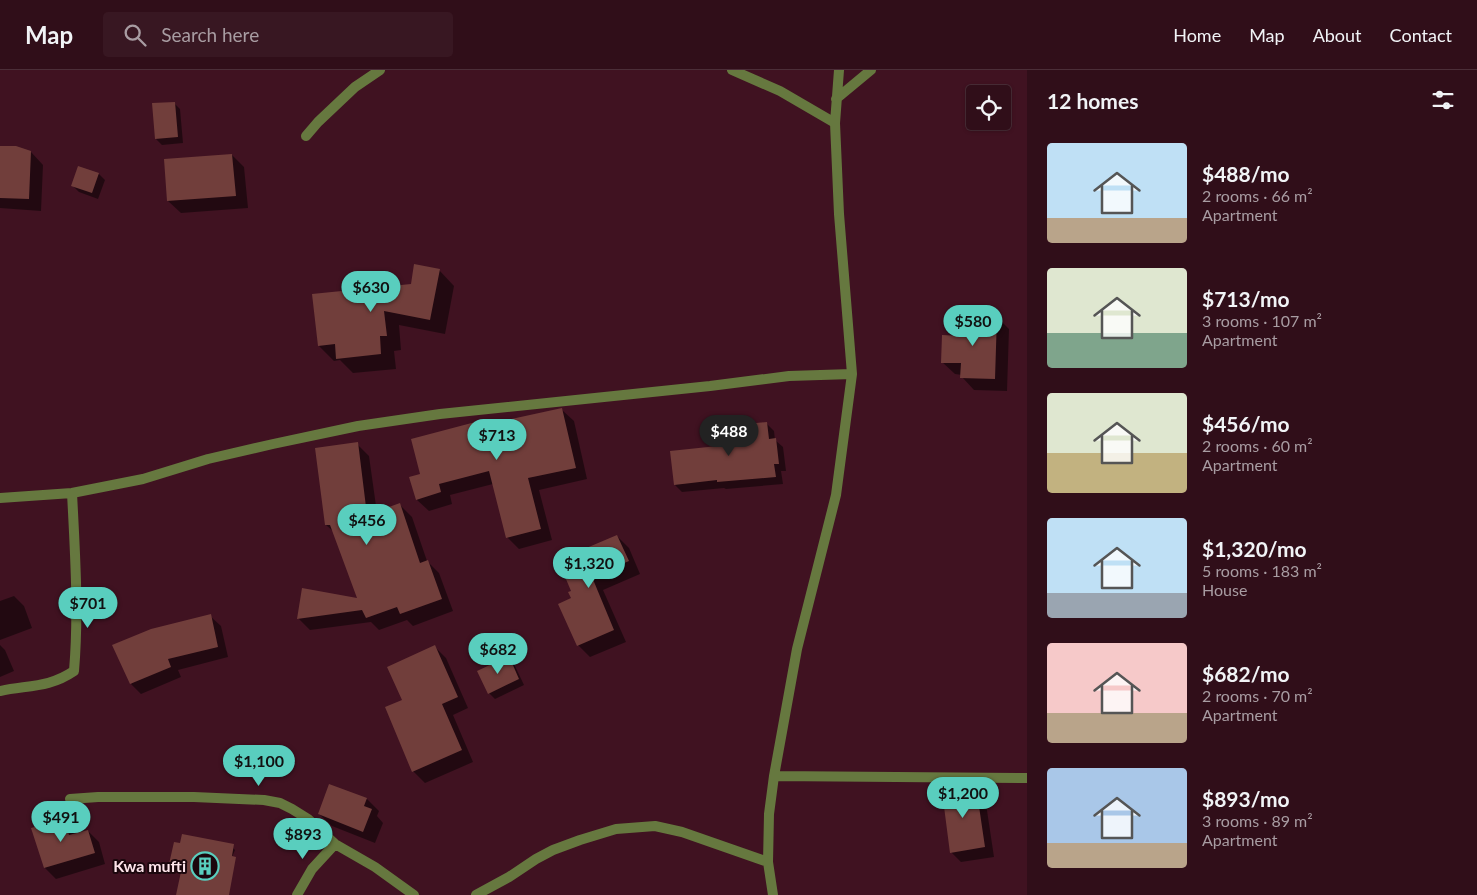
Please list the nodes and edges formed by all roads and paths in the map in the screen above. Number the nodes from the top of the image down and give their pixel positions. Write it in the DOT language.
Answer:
graph roads {
  1 [pos="380,70"];
  2 [pos="732,70"];
  3 [pos="839,70"];
  4 [pos="870,70"];
  5 [pos="836,99"];
  6 [pos="835,123"];
  7 [pos="306,136"];
  8 [pos="852,374"];
  9 [pos="72,493"];
  10 [pos="0,498"];
  11 [pos="0,691"];
  12 [pos="774,776"];
  13 [pos="1027,778"];
  14 [pos="70,799"];
  15 [pos="335,844"];
  16 [pos="768,862"];
  17 [pos="297,895"];
  18 [pos="414,895"];
  19 [pos="476,895"];
  20 [pos="773,895"];
  1 -- 7 [label="street"];
  2 -- 6 [label="street"];
  3 -- 5 [label="street"];
  4 -- 5 [label="street"];
  5 -- 6 [label="street"];
  6 -- 8 [label="street"];
  8 -- 9 [label="street"];
  8 -- 12 [label="street"];
  9 -- 10 [label="street"];
  9 -- 11 [label="street"];
  12 -- 13 [label="street"];
  12 -- 16 [label="street"];
  14 -- 15 [label="street"];
  15 -- 17 [label="street"];
  15 -- 18 [label="street"];
  16 -- 19 [label="street"];
  16 -- 20 [label="street"];
}
